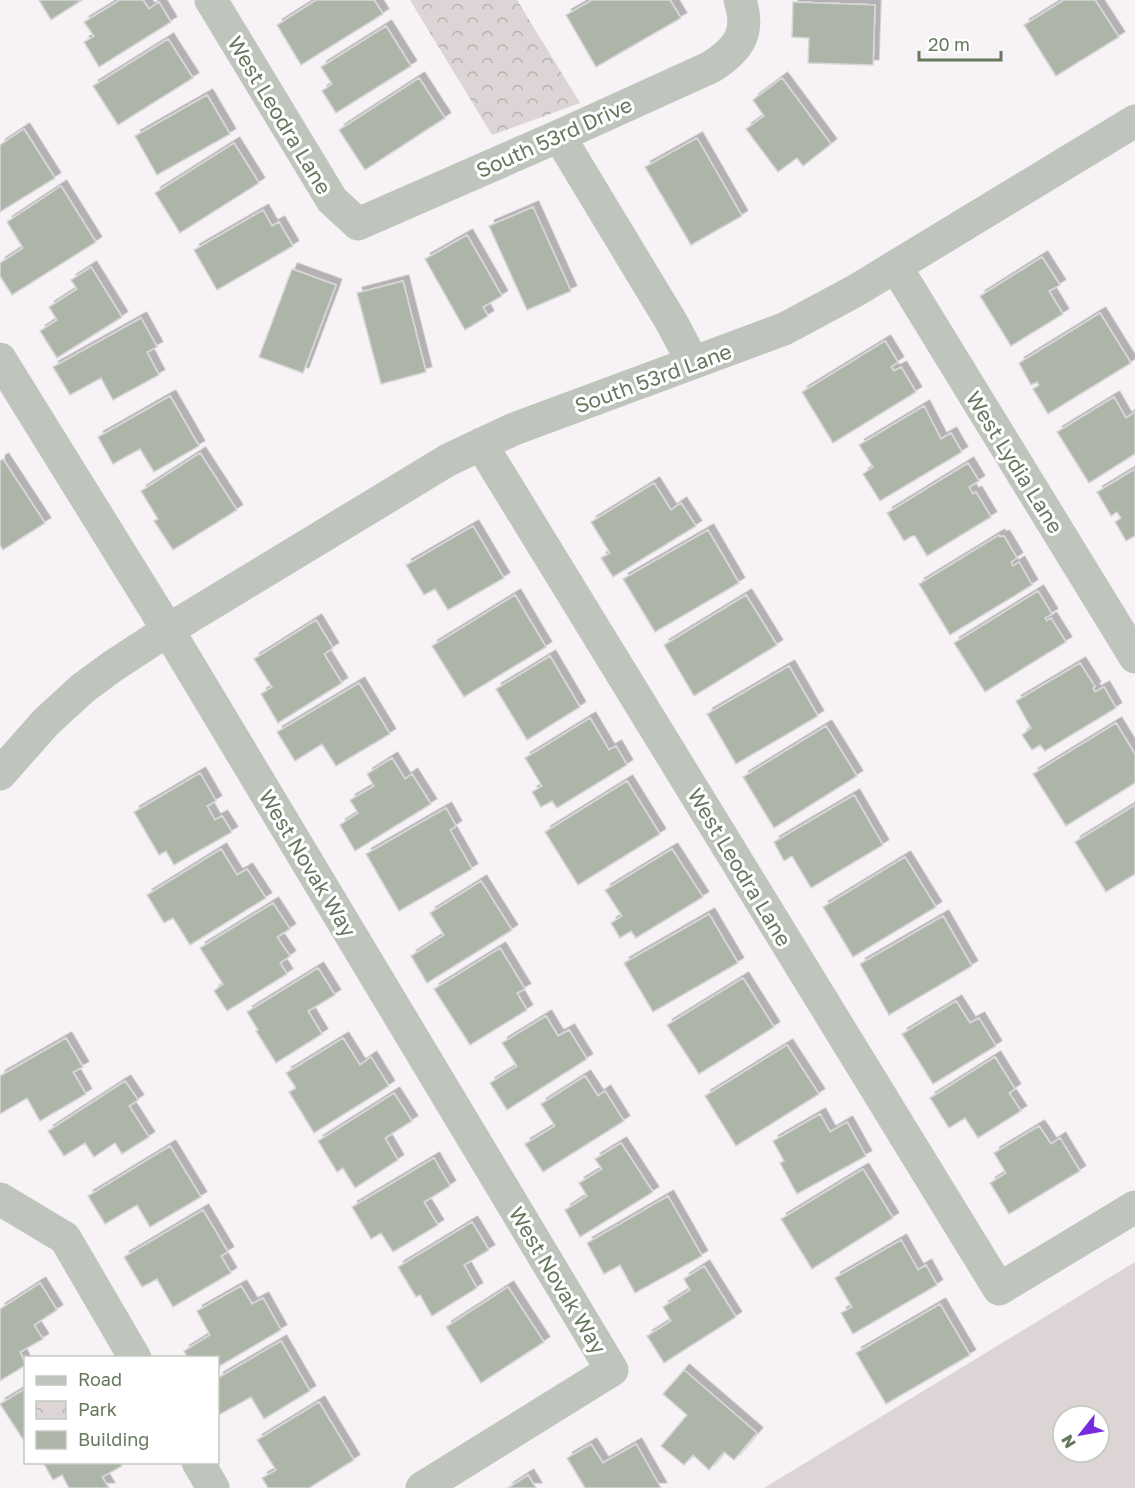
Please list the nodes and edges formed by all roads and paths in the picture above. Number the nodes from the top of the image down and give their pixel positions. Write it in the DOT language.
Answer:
graph roads {
  1 [pos="210,0"];
  2 [pos="740,0"];
  3 [pos="1135,122"];
  4 [pos="559,136"];
  5 [pos="358,224"];
  6 [pos="896,267"];
  7 [pos="693,363"];
  8 [pos="5,379"];
  9 [pos="481,444"];
  10 [pos="168,630"];
  11 [pos="1135,657"];
  12 [pos="0,774"];
  13 [pos="0,1199"];
  14 [pos="1135,1207"];
  15 [pos="134,1356"];
  16 [pos="199,1464"];
  17 [pos="213,1488"];
  18 [pos="422,1488"];
  1 -- 5 [label="street, West Leodra Lane"];
  2 -- 4 [label="street, South 53rd Drive"];
  3 -- 6 [label="street, South 53rd Lane"];
  4 -- 5 [label="street, South 53rd Drive"];
  4 -- 7 [label="street"];
  6 -- 7 [label="street, South 53rd Lane"];
  6 -- 11 [label="street, West Lydia Lane"];
  7 -- 9 [label="street, South 53rd Lane"];
  8 -- 10 [label="street, West Novak Way"];
  9 -- 10 [label="street, South 53rd Lane"];
  9 -- 14 [label="street, West Leodra Lane"];
  10 -- 12 [label="street, South 53rd Lane"];
  10 -- 18 [label="street, West Novak Way"];
  13 -- 15 [label="street"];
  16 -- 17 [label="street"];
}
